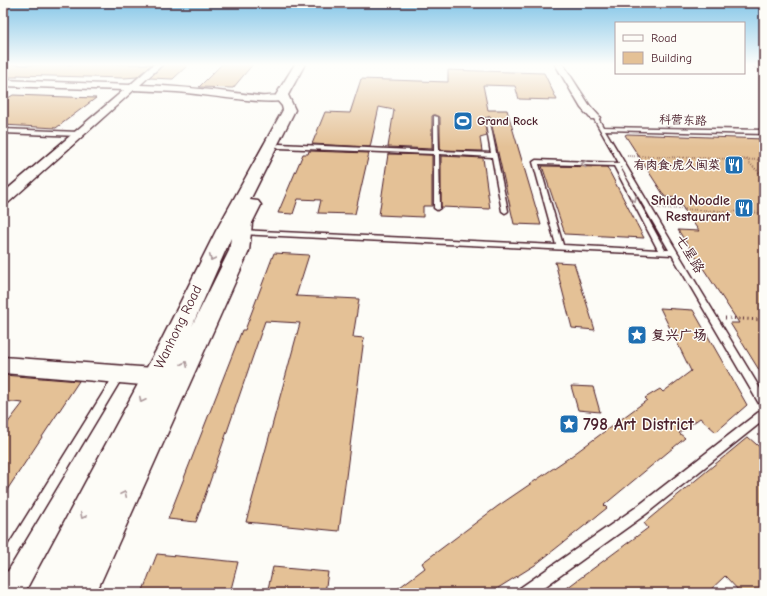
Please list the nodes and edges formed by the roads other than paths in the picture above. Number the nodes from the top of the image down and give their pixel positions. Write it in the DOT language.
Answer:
graph roads {
  1 [pos="127,92"];
  2 [pos="201,92"];
  3 [pos="284,92"];
  4 [pos="293,92"];
  5 [pos="576,92"];
  6 [pos="282,99"];
  7 [pos="436,117"];
  8 [pos="595,117"];
  9 [pos="487,119"];
  10 [pos="602,128"];
  11 [pos="3,131"];
  12 [pos="764,132"];
  13 [pos="79,134"];
  14 [pos="279,146"];
  15 [pos="436,153"];
  16 [pos="494,155"];
  17 [pos="619,165"];
  18 [pos="3,200"];
  19 [pos="437,208"];
  20 [pos="505,211"];
  21 [pos="233,232"];
  22 [pos="560,248"];
  23 [pos="663,253"];
  24 [pos="674,253"];
  25 [pos="3,365"];
  26 [pos="119,375"];
  27 [pos="154,377"];
  28 [pos="764,404"];
  29 [pos="764,414"];
  30 [pos="3,566"];
  31 [pos="44,593"];
  32 [pos="77,593"];
  33 [pos="525,593"];
  1 -- 13 [label="street"];
  2 -- 6 [label="street"];
  3 -- 6 [label="street"];
  4 -- 14 [label="street, Wanhong Road"];
  5 -- 8 [label="street"];
  6 -- 21 [label="street, Wanhong Road"];
  7 -- 15 [label="lane"];
  8 -- 10 [label="lane, 七星路"];
  9 -- 16 [label="lane"];
  10 -- 12 [label="lane, 科营东路"];
  10 -- 17 [label="lane, 七星路"];
  11 -- 13 [label="lane"];
  13 -- 18 [label="street"];
  14 -- 15 [label="lane"];
  14 -- 21 [label="street, Wanhong Road"];
  15 -- 16 [label="lane"];
  15 -- 19 [label="lane"];
  16 -- 20 [label="lane"];
  17 -- 22 [label="lane, one-way"];
  17 -- 23 [label="lane, one-way"];
  17 -- 24 [label="lane, 七星路"];
  21 -- 22 [label="lane"];
  21 -- 27 [label="street, Wanhong Road, one-way"];
  32 -- 21 [label="street, Wanhong Road, one-way"];
  22 -- 23 [label="lane"];
  23 -- 24 [label="lane"];
  24 -- 28 [label="lane, 七星路"];
  25 -- 26 [label="street"];
  26 -- 27 [label="street"];
  26 -- 30 [label="lane"];
  27 -- 31 [label="street, Wanhong Road, one-way"];
  29 -- 33 [label="lane"];
}
